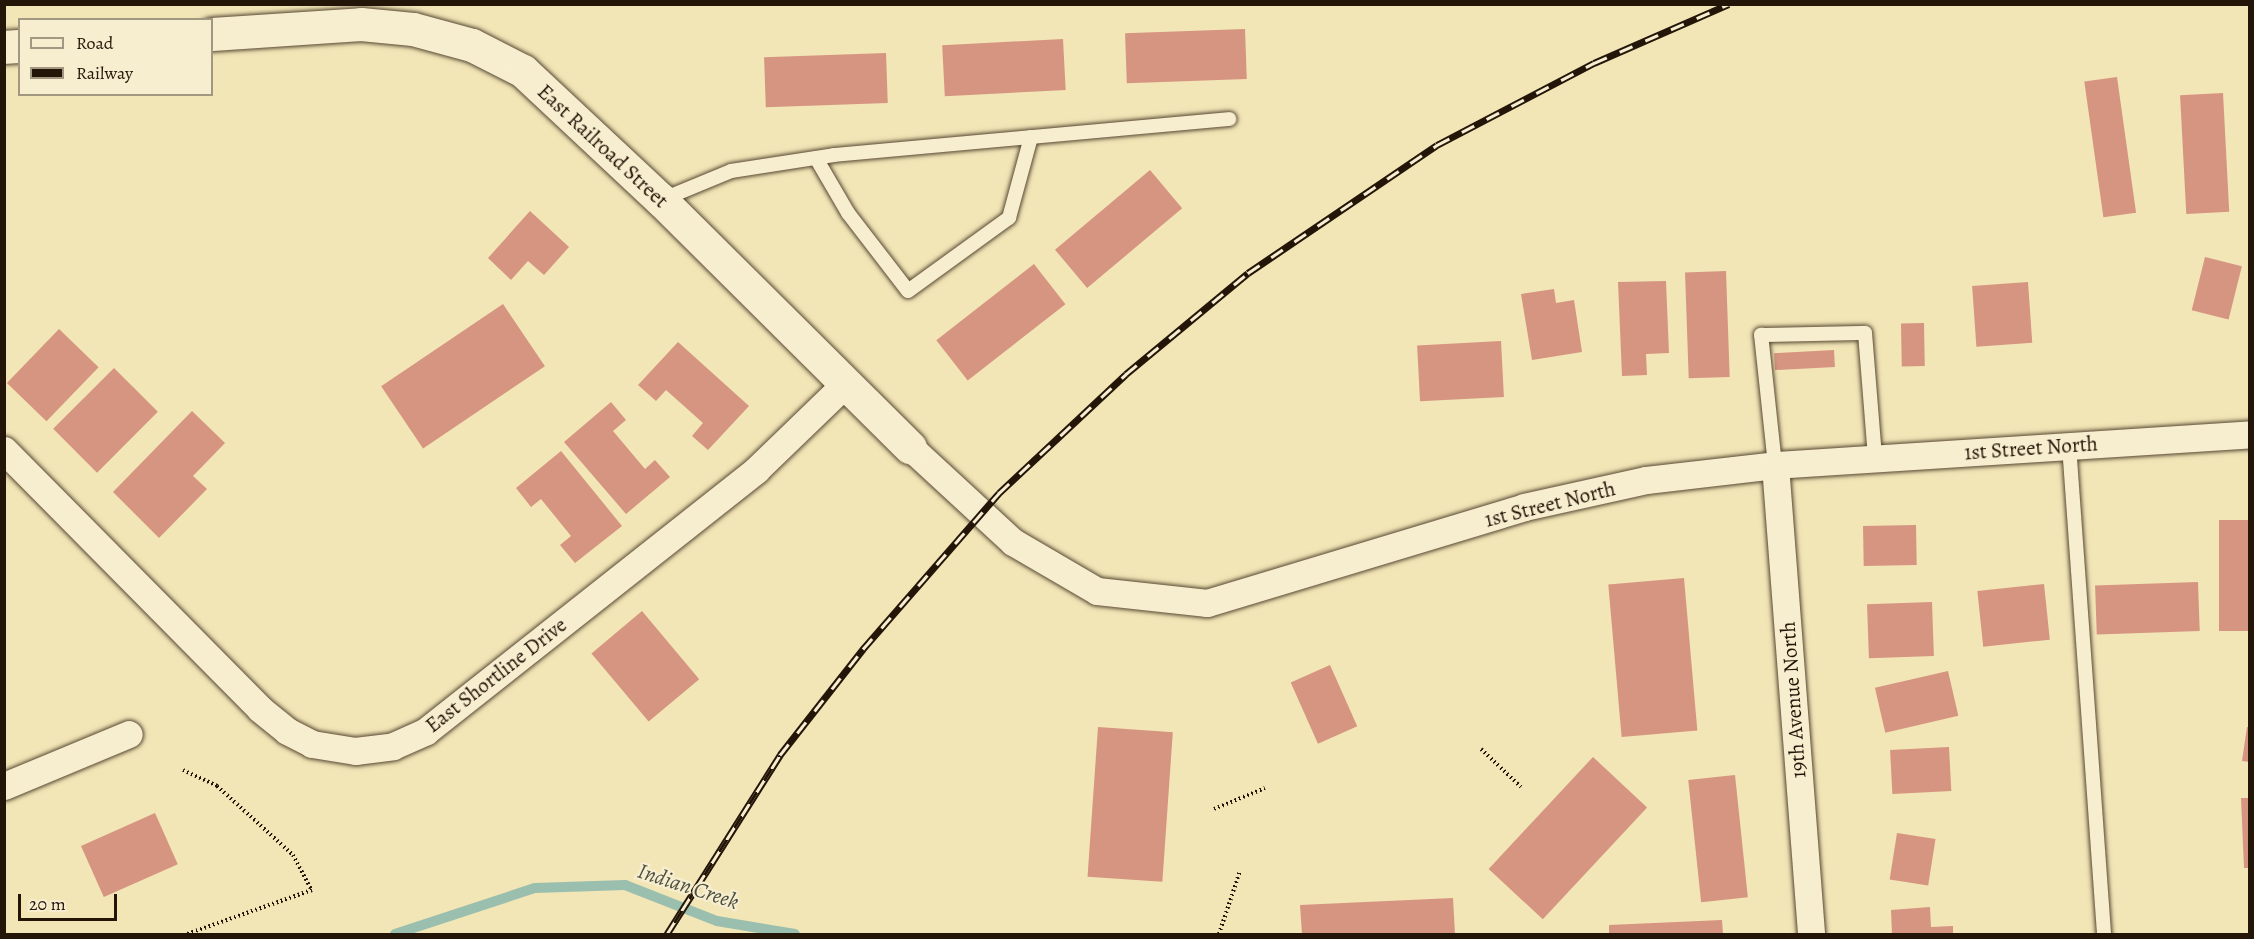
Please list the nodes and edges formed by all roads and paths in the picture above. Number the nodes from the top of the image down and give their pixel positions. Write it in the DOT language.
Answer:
graph roads {
  1 [pos="213,34"];
  2 [pos="1229,119"];
  3 [pos="1031,137"];
  4 [pos="816,158"];
  5 [pos="662,200"];
  6 [pos="845,384"];
  7 [pos="2250,434"];
  8 [pos="2069,445"];
  9 [pos="910,447"];
  10 [pos="4,450"];
  11 [pos="1875,458"];
  12 [pos="1775,465"];
  13 [pos="129,734"];
  14 [pos="1481,749"];
  15 [pos="183,770"];
  16 [pos="4,786"];
  17 [pos="1521,787"];
  18 [pos="1265,788"];
  19 [pos="1215,809"];
  20 [pos="1240,871"];
  21 [pos="187,934"];
  22 [pos="1219,934"];
  23 [pos="1811,934"];
  24 [pos="2104,934"];
  1 -- 5 [label="street, East Railroad Street"];
  2 -- 3 [label="lane"];
  3 -- 4 [label="lane"];
  3 -- 4 [label="lane"];
  4 -- 5 [label="lane"];
  5 -- 6 [label="street, East Railroad Street"];
  6 -- 9 [label="street, East Railroad Street"];
  6 -- 10 [label="street, East Shortline Drive"];
  7 -- 8 [label="street, 1st Street North"];
  8 -- 11 [label="street, 1st Street North"];
  8 -- 24 [label="lane"];
  9 -- 12 [label="street, 1st Street North"];
  11 -- 12 [label="street, 1st Street North"];
  11 -- 12 [label="lane"];
  12 -- 23 [label="street, 19th Avenue North"];
  13 -- 16 [label="street"];
  14 -- 17 [label="path"];
  15 -- 21 [label="path"];
  18 -- 19 [label="path"];
  20 -- 22 [label="path"];
}
